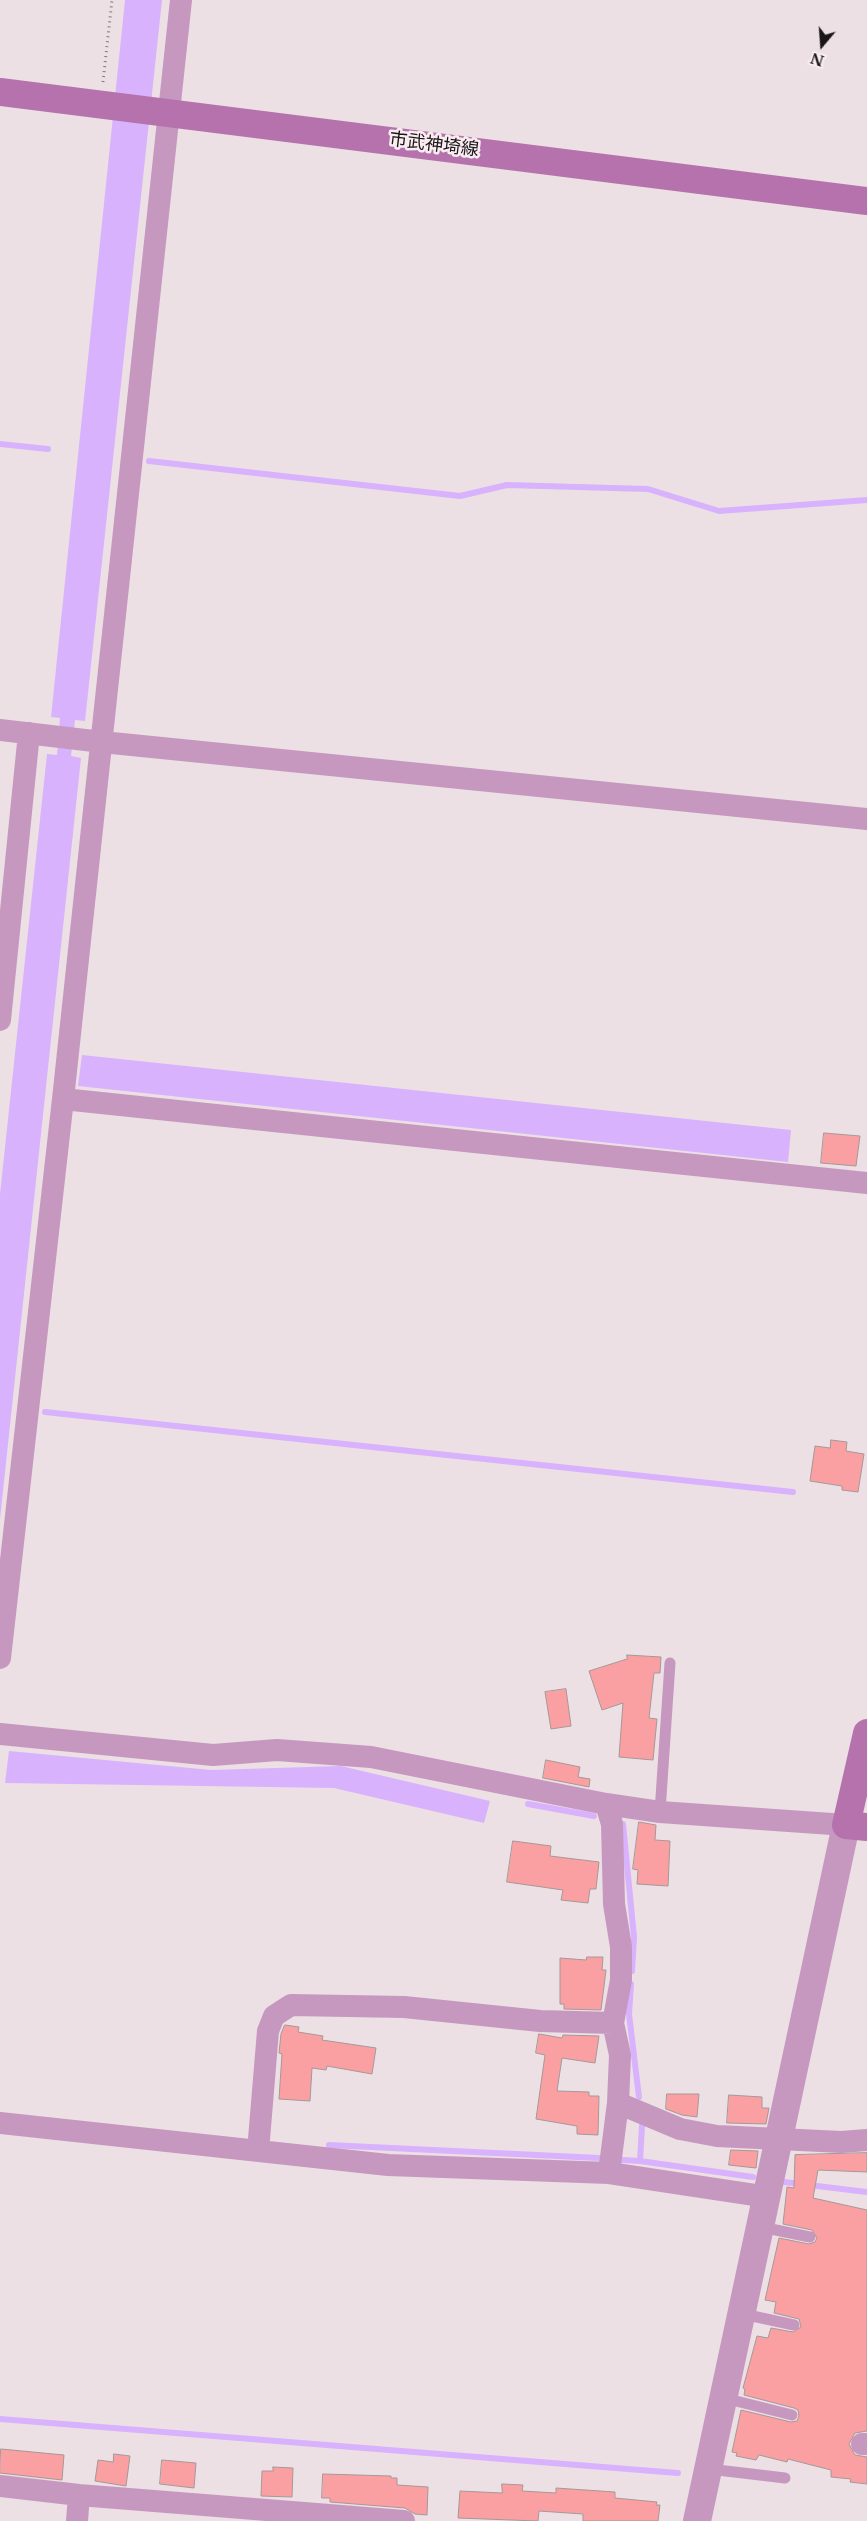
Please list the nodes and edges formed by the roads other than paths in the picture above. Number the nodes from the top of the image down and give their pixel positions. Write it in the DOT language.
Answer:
graph roads {
  1 [pos="182,0"];
  2 [pos="0,92"];
  3 [pos="165,111"];
  4 [pos="867,201"];
  5 [pos="0,730"];
  6 [pos="29,733"];
  7 [pos="102,742"];
  8 [pos="867,818"];
  9 [pos="0,1020"];
  10 [pos="63,1099"];
  11 [pos="867,1183"];
  12 [pos="0,1658"];
  13 [pos="670,1663"];
  14 [pos="867,1733"];
  15 [pos="0,1734"];
  16 [pos="606,1804"];
  17 [pos="660,1812"];
  18 [pos="857,1826"];
  19 [pos="613,2023"];
  20 [pos="618,2104"];
  21 [pos="0,2123"];
  22 [pos="780,2139"];
  23 [pos="867,2140"];
  24 [pos="258,2151"];
  25 [pos="609,2173"];
  26 [pos="768,2197"];
  27 [pos="761,2227"];
  28 [pos="810,2237"];
  29 [pos="742,2314"];
  30 [pos="794,2325"];
  31 [pos="724,2398"];
  32 [pos="792,2415"];
  33 [pos="709,2469"];
  34 [pos="785,2478"];
  35 [pos="0,2486"];
  36 [pos="79,2495"];
  37 [pos="186,2512"];
  38 [pos="334,2518"];
  39 [pos="76,2521"];
  40 [pos="404,2521"];
  41 [pos="697,2521"];
  1 -- 3 [label="street"];
  2 -- 3 [label="main road, 市武神埼線"];
  3 -- 4 [label="main road, 市武神埼線"];
  3 -- 7 [label="street"];
  5 -- 6 [label="street"];
  6 -- 7 [label="street"];
  6 -- 9 [label="street"];
  7 -- 8 [label="street"];
  7 -- 10 [label="street"];
  10 -- 11 [label="street"];
  10 -- 12 [label="street"];
  13 -- 17 [label="lane"];
  14 -- 18 [label="main road"];
  15 -- 16 [label="street"];
  16 -- 17 [label="street"];
  16 -- 19 [label="street"];
  17 -- 18 [label="street"];
  18 -- 22 [label="street"];
  19 -- 20 [label="street"];
  19 -- 24 [label="street"];
  20 -- 22 [label="street"];
  20 -- 25 [label="street"];
  21 -- 24 [label="street"];
  22 -- 23 [label="street"];
  22 -- 26 [label="street"];
  24 -- 25 [label="street"];
  25 -- 26 [label="street"];
  26 -- 27 [label="street"];
  27 -- 28 [label="lane"];
  27 -- 29 [label="street"];
  29 -- 30 [label="lane"];
  29 -- 31 [label="street"];
  31 -- 32 [label="lane"];
  31 -- 33 [label="street"];
  33 -- 34 [label="lane"];
  33 -- 41 [label="street"];
  35 -- 36 [label="street"];
  36 -- 37 [label="street"];
  36 -- 39 [label="street"];
  37 -- 38 [label="street"];
  38 -- 40 [label="street"];
}
